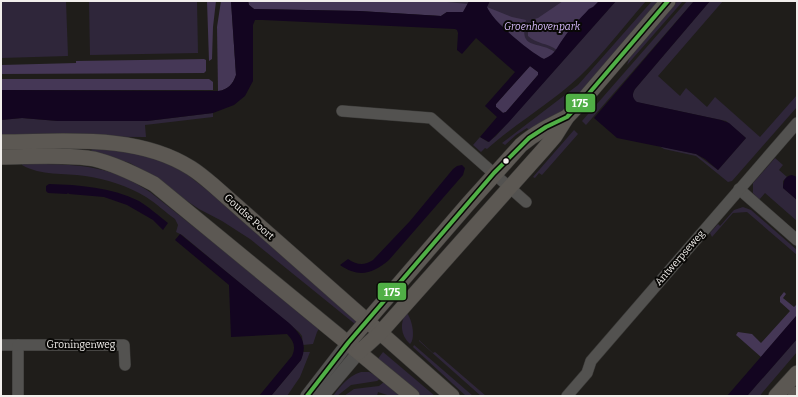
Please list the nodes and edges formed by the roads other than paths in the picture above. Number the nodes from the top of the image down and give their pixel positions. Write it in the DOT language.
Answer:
graph roads {
  1 [pos="668,1"];
  2 [pos="342,111"];
  3 [pos="567,117"];
  4 [pos="797,123"];
  5 [pos="1,142"];
  6 [pos="1,157"];
  7 [pos="494,173"];
  8 [pos="508,188"];
  9 [pos="739,189"];
  10 [pos="526,202"];
  11 [pos="797,240"];
  12 [pos="368,322"];
  13 [pos="380,333"];
  14 [pos="1,345"];
  15 [pos="18,345"];
  16 [pos="353,348"];
  17 [pos="126,365"];
  18 [pos="797,373"];
  19 [pos="797,394"];
  20 [pos="18,396"];
  21 [pos="307,396"];
  22 [pos="322,396"];
  23 [pos="412,396"];
  24 [pos="452,396"];
  25 [pos="567,396"];
  26 [pos="776,396"];
  27 [pos="795,396"];
  1 -- 3 [label="main road"];
  2 -- 7 [label="street"];
  3 -- 7 [label="main road"];
  3 -- 8 [label="main road"];
  4 -- 9 [label="street, Antwerpseweg"];
  5 -- 12 [label="main road, Goudse Poort"];
  6 -- 16 [label="main road"];
  7 -- 8 [label="street"];
  7 -- 12 [label="main road"];
  8 -- 10 [label="street"];
  8 -- 13 [label="main road"];
  9 -- 11 [label="street"];
  9 -- 25 [label="street, Antwerpseweg"];
  12 -- 13 [label="main road, Goudse Poort"];
  12 -- 16 [label="main road"];
  13 -- 16 [label="main road"];
  13 -- 24 [label="main road, Goudse Poort"];
  14 -- 15 [label="street, Groningenweg"];
  15 -- 17 [label="street, Groningenweg"];
  15 -- 20 [label="street"];
  16 -- 21 [label="street"];
  16 -- 22 [label="street"];
  16 -- 23 [label="main road"];
  18 -- 26 [label="main road"];
  19 -- 27 [label="main road"];
}
